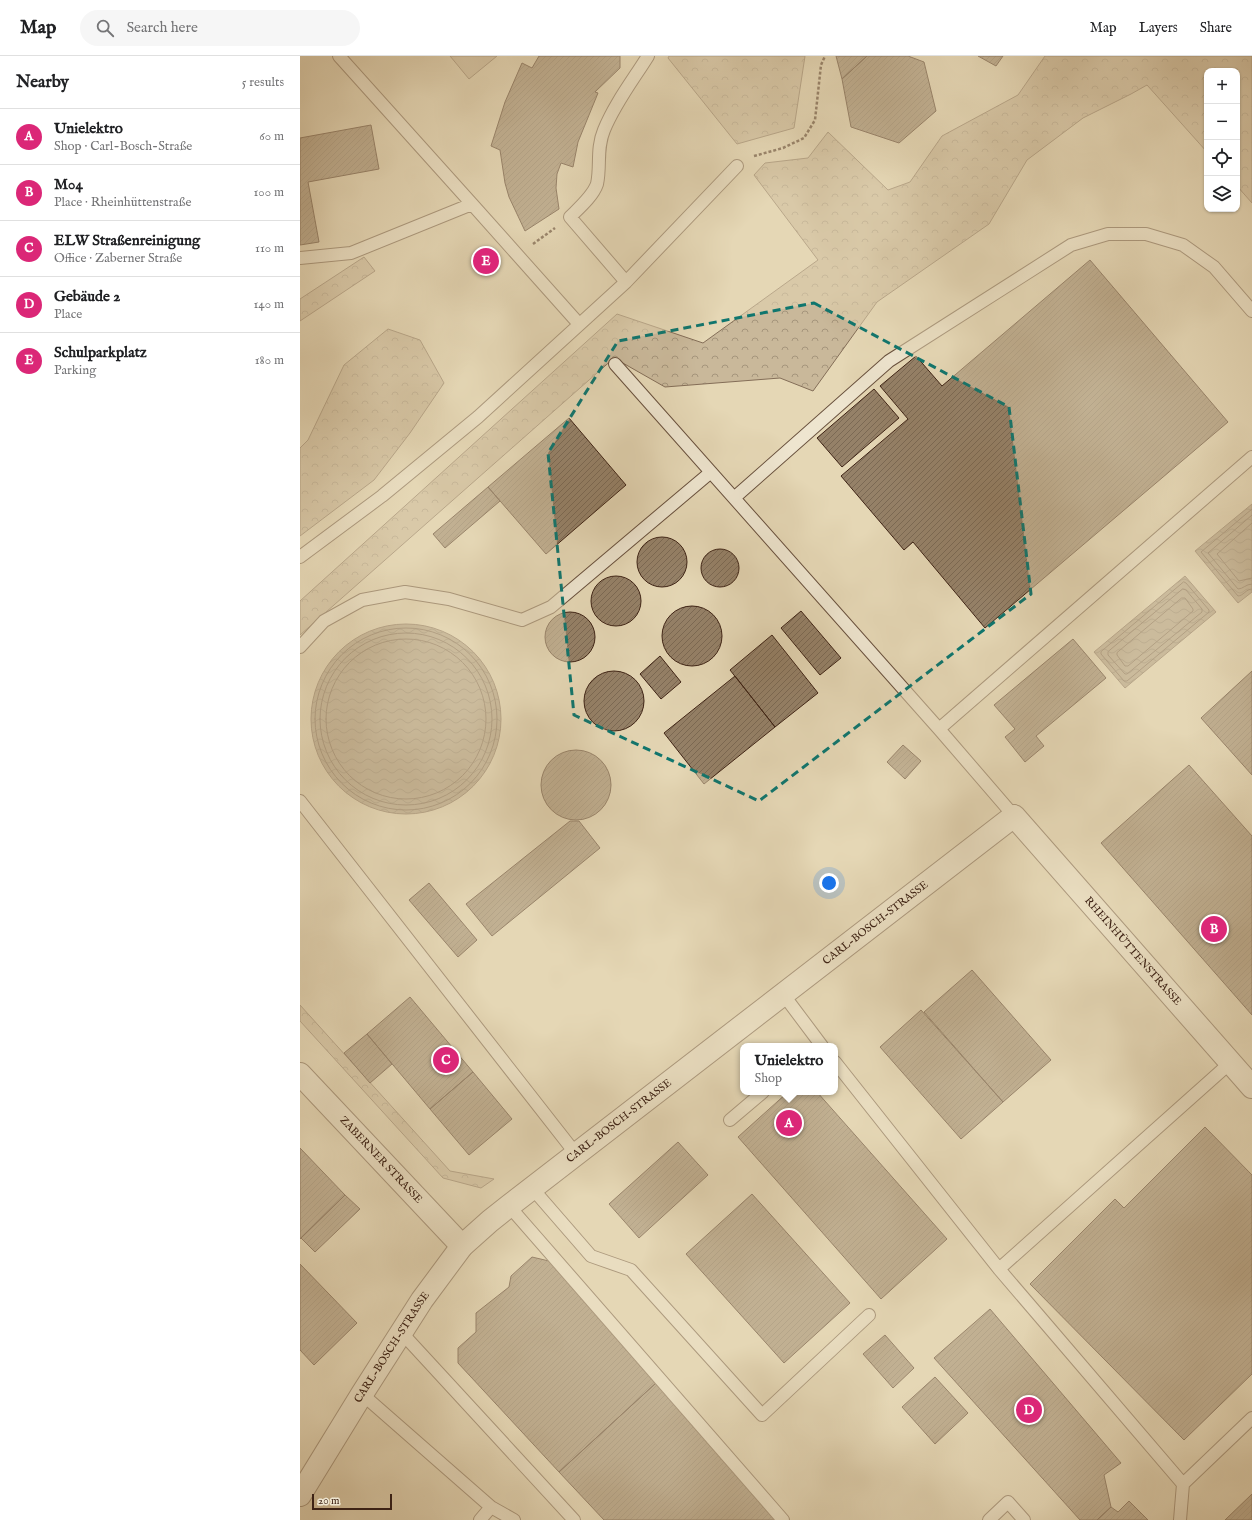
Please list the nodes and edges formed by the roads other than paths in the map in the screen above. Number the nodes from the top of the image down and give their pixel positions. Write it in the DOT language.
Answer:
graph roads {
  1 [pos="339,56"];
  2 [pos="648,56"];
  3 [pos="737,166"];
  4 [pos="472,204"];
  5 [pos="300,258"];
  6 [pos="626,282"];
  7 [pos="1252,311"];
  8 [pos="579,324"];
  9 [pos="615,364"];
  10 [pos="1252,457"];
  11 [pos="711,472"];
  12 [pos="734,498"];
  13 [pos="300,557"];
  14 [pos="300,647"];
  15 [pos="939,729"];
  16 [pos="300,801"];
  17 [pos="1014,816"];
  18 [pos="783,994"];
  19 [pos="818,1043"];
  20 [pos="1230,1063"];
  21 [pos="838,1066"];
  22 [pos="300,1074"];
  23 [pos="1252,1088"];
  24 [pos="759,1095"];
  25 [pos="730,1120"];
  26 [pos="576,1154"];
  27 [pos="532,1188"];
  28 [pos="509,1206"];
  29 [pos="462,1246"];
  30 [pos="999,1268"];
  31 [pos="869,1315"];
  32 [pos="401,1332"];
  33 [pos="362,1394"];
  34 [pos="1252,1418"];
  35 [pos="1183,1484"];
  36 [pos="300,1495"];
  37 [pos="491,1507"];
  38 [pos="480,1520"];
  39 [pos="514,1520"];
  40 [pos="574,1520"];
  41 [pos="783,1520"];
  42 [pos="989,1520"];
  43 [pos="1024,1520"];
  44 [pos="1180,1520"];
  1 -- 4 [label="lane"];
  2 -- 6 [label="lane"];
  3 -- 6 [label="lane"];
  4 -- 5 [label="lane"];
  4 -- 8 [label="lane"];
  6 -- 8 [label="lane"];
  7 -- 12 [label="lane"];
  8 -- 13 [label="lane"];
  9 -- 11 [label="lane"];
  10 -- 15 [label="lane"];
  11 -- 12 [label="lane"];
  11 -- 14 [label="lane"];
  12 -- 15 [label="lane"];
  15 -- 17 [label="lane"];
  16 -- 26 [label="lane"];
  17 -- 18 [label="street, CARL-BOSCH-STRASSE"];
  17 -- 20 [label="street, RHEINHÜTTENSTRASSE"];
  18 -- 19 [label="lane"];
  18 -- 26 [label="street, CARL-BOSCH-STRASSE"];
  20 -- 23 [label="street, RHEINHÜTTENSTRASSE"];
  20 -- 30 [label="lane"];
  21 -- 30 [label="lane"];
  22 -- 29 [label="street, ZABERNER STRASSE"];
  24 -- 25 [label="lane"];
  26 -- 27 [label="street, CARL-BOSCH-STRASSE"];
  27 -- 28 [label="street, CARL-BOSCH-STRASSE"];
  27 -- 31 [label="lane"];
  28 -- 29 [label="street, CARL-BOSCH-STRASSE"];
  28 -- 41 [label="lane"];
  29 -- 32 [label="street, CARL-BOSCH-STRASSE"];
  30 -- 35 [label="lane"];
  32 -- 33 [label="street, CARL-BOSCH-STRASSE"];
  32 -- 40 [label="lane"];
  33 -- 36 [label="street, CARL-BOSCH-STRASSE"];
  33 -- 37 [label="lane"];
  34 -- 35 [label="lane"];
  35 -- 44 [label="lane"];
  37 -- 38 [label="lane"];
  37 -- 39 [label="lane"];
  42 -- 43 [label="lane"];
}
